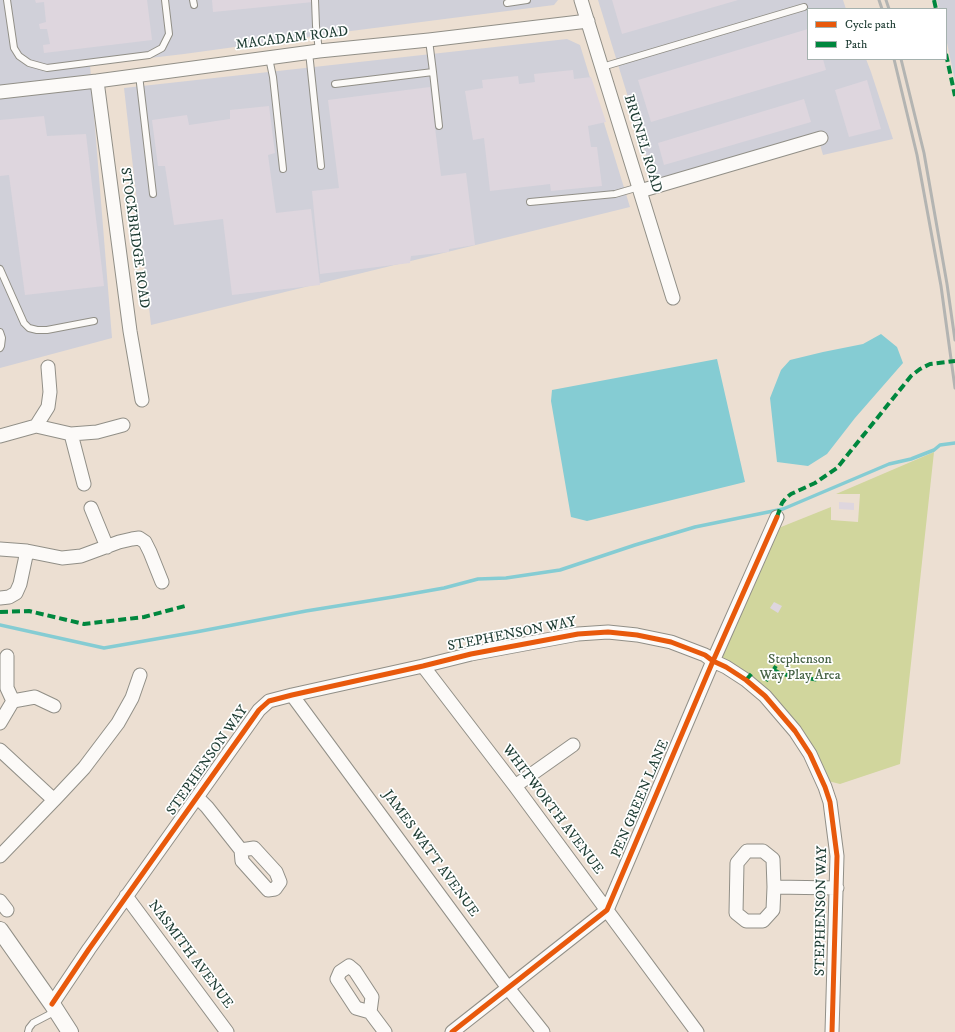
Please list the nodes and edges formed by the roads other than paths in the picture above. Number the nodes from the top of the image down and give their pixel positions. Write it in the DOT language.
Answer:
graph roads {
  1 [pos="7,0"];
  2 [pos="164,0"];
  3 [pos="315,0"];
  4 [pos="527,0"];
  5 [pos="581,0"];
  6 [pos="507,3"];
  7 [pos="804,7"];
  8 [pos="588,20"];
  9 [pos="429,40"];
  10 [pos="314,52"];
  11 [pos="268,58"];
  12 [pos="602,67"];
  13 [pos="433,72"];
  14 [pos="139,75"];
  15 [pos="96,81"];
  16 [pos="335,84"];
  17 [pos="0,92"];
  18 [pos="439,126"];
  19 [pos="821,138"];
  20 [pos="321,166"];
  21 [pos="283,170"];
  22 [pos="639,189"];
  23 [pos="154,194"];
  24 [pos="530,202"];
  25 [pos="0,269"];
  26 [pos="673,298"];
  27 [pos="94,321"];
  28 [pos="0,332"];
  29 [pos="0,348"];
  30 [pos="48,367"];
  31 [pos="142,400"];
  32 [pos="123,425"];
  33 [pos="36,426"];
  34 [pos="72,434"];
  35 [pos="0,436"];
  36 [pos="84,484"];
  37 [pos="91,508"];
  38 [pos="777,517"];
  39 [pos="107,547"];
  40 [pos="0,549"];
  41 [pos="27,551"];
  42 [pos="162,582"];
  43 [pos="0,598"];
  44 [pos="7,656"];
  45 [pos="713,662"];
  46 [pos="423,666"];
  47 [pos="140,675"];
  48 [pos="292,695"];
  49 [pos="13,701"];
  50 [pos="54,706"];
  51 [pos="0,724"];
  52 [pos="573,745"];
  53 [pos="0,750"];
  54 [pos="515,786"];
  55 [pos="197,797"];
  56 [pos="54,800"];
  57 [pos="241,850"];
  58 [pos="0,856"];
  59 [pos="774,887"];
  60 [pos="837,888"];
  61 [pos="126,896"];
  62 [pos="607,910"];
  63 [pos="0,930"];
  64 [pos="508,988"];
  65 [pos="54,1007"];
  66 [pos="370,1012"];
  67 [pos="28,1032"];
  68 [pos="70,1032"];
  69 [pos="228,1032"];
  70 [pos="385,1032"];
  71 [pos="452,1032"];
  72 [pos="543,1032"];
  73 [pos="697,1032"];
  74 [pos="832,1032"];
  1 -- 2 [label="lane"];
  3 -- 10 [label="lane"];
  4 -- 6 [label="lane"];
  5 -- 8 [label="street, BRUNEL ROAD"];
  7 -- 12 [label="lane"];
  8 -- 9 [label="street, MACADAM ROAD"];
  8 -- 12 [label="street, BRUNEL ROAD"];
  9 -- 10 [label="street, MACADAM ROAD"];
  9 -- 13 [label="lane"];
  10 -- 11 [label="street, MACADAM ROAD"];
  10 -- 20 [label="lane"];
  11 -- 14 [label="street, MACADAM ROAD"];
  11 -- 21 [label="lane"];
  12 -- 22 [label="street, BRUNEL ROAD"];
  13 -- 16 [label="lane"];
  13 -- 18 [label="lane"];
  14 -- 15 [label="street, MACADAM ROAD"];
  14 -- 23 [label="lane"];
  15 -- 17 [label="street, MACADAM ROAD"];
  15 -- 31 [label="street, STOCKBRIDGE ROAD"];
  19 -- 22 [label="street"];
  22 -- 24 [label="lane"];
  22 -- 26 [label="street, BRUNEL ROAD"];
  25 -- 27 [label="lane"];
  28 -- 29 [label="lane"];
  30 -- 33 [label="street"];
  32 -- 34 [label="street"];
  33 -- 34 [label="street"];
  33 -- 35 [label="street"];
  34 -- 36 [label="street"];
  37 -- 39 [label="street"];
  38 -- 45 [label="street, PEN GREEN LANE"];
  39 -- 41 [label="street"];
  39 -- 42 [label="street"];
  40 -- 41 [label="street"];
  41 -- 43 [label="street"];
  44 -- 49 [label="street"];
  45 -- 46 [label="street, STEPHENSON WAY"];
  45 -- 60 [label="street, STEPHENSON WAY"];
  45 -- 62 [label="street, PEN GREEN LANE"];
  46 -- 48 [label="street, STEPHENSON WAY"];
  46 -- 54 [label="street, WHITWORTH AVENUE"];
  47 -- 56 [label="street"];
  48 -- 55 [label="street, STEPHENSON WAY"];
  48 -- 64 [label="street, JAMES WATT AVENUE"];
  49 -- 50 [label="street"];
  49 -- 51 [label="street"];
  52 -- 54 [label="street"];
  53 -- 56 [label="street"];
  54 -- 62 [label="street, WHITWORTH AVENUE"];
  55 -- 57 [label="street"];
  55 -- 61 [label="street, STEPHENSON WAY"];
  56 -- 58 [label="street"];
  59 -- 59 [label="street"];
  59 -- 60 [label="street"];
  60 -- 74 [label="street, STEPHENSON WAY"];
  61 -- 65 [label="street, STEPHENSON WAY"];
  61 -- 69 [label="street, NASMITH AVENUE"];
  62 -- 64 [label="street, PEN GREEN LANE"];
  62 -- 73 [label="street, WHITWORTH AVENUE"];
  63 -- 65 [label="street"];
  64 -- 71 [label="street, PEN GREEN LANE"];
  64 -- 72 [label="street, JAMES WATT AVENUE"];
  65 -- 67 [label="lane"];
  65 -- 68 [label="street"];
  66 -- 70 [label="street"];
}
